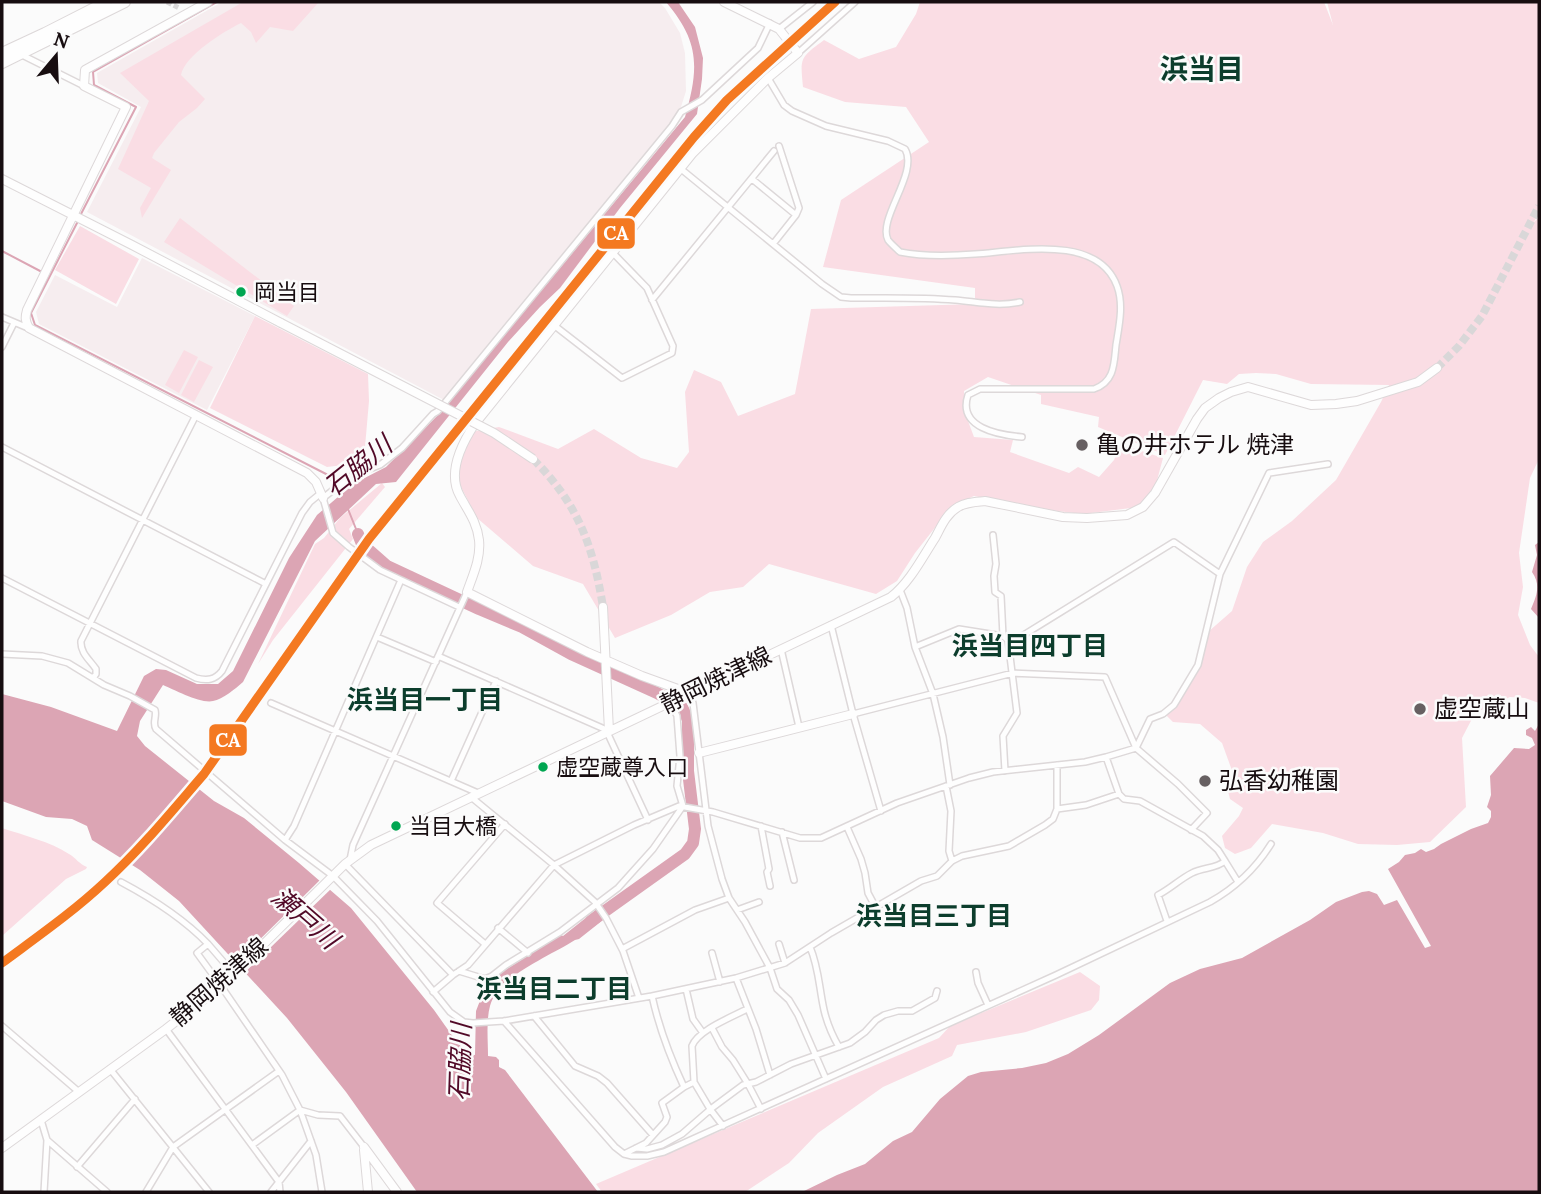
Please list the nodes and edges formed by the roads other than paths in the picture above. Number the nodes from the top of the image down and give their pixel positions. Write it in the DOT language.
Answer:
graph roads {
  1 [pos="106,2"];
  2 [pos="125,2"];
  3 [pos="208,2"];
  4 [pos="724,2"];
  5 [pos="813,2"];
  6 [pos="855,2"];
  7 [pos="770,23"];
  8 [pos="779,29"];
  9 [pos="2,53"];
  10 [pos="798,53"];
  11 [pos="20,54"];
  12 [pos="2,63"];
  13 [pos="768,78"];
  14 [pos="84,86"];
  15 [pos="681,169"];
  16 [pos="2,179"];
  17 [pos="752,179"];
  18 [pos="728,208"];
  19 [pos="796,215"];
  20 [pos="74,216"];
  21 [pos="773,244"];
  22 [pos="613,253"];
  23 [pos="652,300"];
  24 [pos="1020,302"];
  25 [pos="2,317"];
  26 [pos="14,323"];
  27 [pos="555,326"];
  28 [pos="29,328"];
  29 [pos="2,347"];
  30 [pos="1437,368"];
  31 [pos="196,415"];
  32 [pos="1022,437"];
  33 [pos="2,447"];
  34 [pos="533,459"];
  35 [pos="1328,464"];
  36 [pos="322,495"];
  37 [pos="142,520"];
  38 [pos="993,535"];
  39 [pos="1220,574"];
  40 [pos="2,578"];
  41 [pos="401,580"];
  42 [pos="266,584"];
  43 [pos="900,590"];
  44 [pos="467,592"];
  45 [pos="459,607"];
  46 [pos="603,607"];
  47 [pos="90,623"];
  48 [pos="831,625"];
  49 [pos="1003,636"];
  50 [pos="377,637"];
  51 [pos="1009,644"];
  52 [pos="915,647"];
  53 [pos="781,649"];
  54 [pos="2,654"];
  55 [pos="437,659"];
  56 [pos="606,662"];
  57 [pos="1013,674"];
  58 [pos="93,678"];
  59 [pos="496,681"];
  60 [pos="933,694"];
  61 [pos="685,695"];
  62 [pos="271,703"];
  63 [pos="667,703"];
  64 [pos="853,713"];
  65 [pos="799,727"];
  66 [pos="335,731"];
  67 [pos="608,731"];
  68 [pos="1136,747"];
  69 [pos="699,753"];
  70 [pos="394,755"];
  71 [pos="1107,757"];
  72 [pos="1057,765"];
  73 [pos="1005,771"];
  74 [pos="451,781"];
  75 [pos="948,785"];
  76 [pos="1119,794"];
  77 [pos="474,795"];
  78 [pos="683,806"];
  79 [pos="1057,809"];
  80 [pos="707,810"];
  81 [pos="881,811"];
  82 [pos="648,820"];
  83 [pos="505,824"];
  84 [pos="761,826"];
  85 [pos="847,827"];
  86 [pos="1191,830"];
  87 [pos="782,832"];
  88 [pos="285,840"];
  89 [pos="1271,844"];
  90 [pos="952,861"];
  91 [pos="1225,861"];
  92 [pos="348,862"];
  93 [pos="554,865"];
  94 [pos="331,878"];
  95 [pos="794,880"];
  96 [pos="121,881"];
  97 [pos="1238,883"];
  98 [pos="770,886"];
  99 [pos="729,898"];
  100 [pos="759,902"];
  101 [pos="597,905"];
  102 [pos="876,908"];
  103 [pos="737,910"];
  104 [pos="1167,921"];
  105 [pos="498,928"];
  106 [pos="208,944"];
  107 [pos="485,944"];
  108 [pos="779,944"];
  109 [pos="810,947"];
  110 [pos="622,949"];
  111 [pos="527,953"];
  112 [pos="712,953"];
  113 [pos="785,963"];
  114 [pos="770,968"];
  115 [pos="459,971"];
  116 [pos="220,972"];
  117 [pos="976,972"];
  118 [pos="453,975"];
  119 [pos="736,978"];
  120 [pos="720,982"];
  121 [pos="223,984"];
  122 [pos="685,989"];
  123 [pos="937,991"];
  124 [pos="433,992"];
  125 [pos="652,996"];
  126 [pos="639,998"];
  127 [pos="988,1005"];
  128 [pos="747,1009"];
  129 [pos="534,1016"];
  130 [pos="504,1021"];
  131 [pos="2,1026"];
  132 [pos="712,1028"];
  133 [pos="166,1029"];
  134 [pos="703,1033"];
  135 [pos="839,1047"];
  136 [pos="816,1055"];
  137 [pos="110,1069"];
  138 [pos="279,1071"];
  139 [pos="770,1075"];
  140 [pos="826,1079"];
  141 [pos="694,1082"];
  142 [pos="748,1084"];
  143 [pos="684,1087"];
  144 [pos="79,1091"];
  145 [pos="135,1099"];
  146 [pos="225,1109"];
  147 [pos="710,1109"];
  148 [pos="761,1109"];
  149 [pos="300,1110"];
  150 [pos="41,1120"];
  151 [pos="723,1126"];
  152 [pos="653,1135"];
  153 [pos="47,1140"];
  154 [pos="311,1141"];
  155 [pos="252,1145"];
  156 [pos="173,1147"];
  157 [pos="364,1147"];
  158 [pos="2,1148"];
  159 [pos="636,1148"];
  160 [pos="624,1154"];
  161 [pos="77,1167"];
  162 [pos="279,1182"];
  163 [pos="44,1192"];
  164 [pos="107,1192"];
  165 [pos="146,1192"];
  166 [pos="209,1192"];
  167 [pos="271,1192"];
  168 [pos="280,1192"];
  169 [pos="322,1192"];
  170 [pos="368,1192"];
  171 [pos="397,1192"];
  1 -- 9 [label="highway"];
  2 -- 11 [label="highway"];
  3 -- 14 [label="street"];
  4 -- 7 [label="street"];
  5 -- 8 [label="street"];
  6 -- 10 [label="street"];
  7 -- 8 [label="street"];
  7 -- 36 [label="street"];
  8 -- 10 [label="street"];
  10 -- 13 [label="street"];
  11 -- 12 [label="highway"];
  11 -- 14 [label="street"];
  13 -- 15 [label="street"];
  13 -- 32 [label="street"];
  14 -- 20 [label="street"];
  15 -- 18 [label="street"];
  15 -- 22 [label="street"];
  16 -- 20 [label="street"];
  17 -- 18 [label="street"];
  17 -- 19 [label="street"];
  17 -- 19 [label="street"];
  18 -- 21 [label="street"];
  18 -- 23 [label="street"];
  19 -- 21 [label="street"];
  20 -- 28 [label="street"];
  20 -- 34 [label="street, bridge"];
  21 -- 24 [label="street"];
  22 -- 23 [label="street"];
  22 -- 27 [label="street"];
  23 -- 27 [label="street"];
  25 -- 26 [label="street"];
  26 -- 28 [label="street"];
  26 -- 29 [label="street"];
  27 -- 44 [label="street"];
  28 -- 31 [label="street"];
  30 -- 43 [label="street, 静岡焼津線"];
  31 -- 36 [label="street"];
  31 -- 37 [label="street"];
  33 -- 37 [label="street"];
  35 -- 39 [label="street"];
  36 -- 41 [label="street"];
  36 -- 42 [label="street"];
  37 -- 42 [label="street"];
  37 -- 47 [label="street"];
  38 -- 49 [label="street"];
  39 -- 51 [label="street"];
  39 -- 68 [label="street"];
  40 -- 47 [label="street"];
  41 -- 45 [label="street"];
  41 -- 50 [label="street"];
  42 -- 47 [label="street"];
  43 -- 48 [label="street, 静岡焼津線"];
  43 -- 52 [label="street"];
  44 -- 45 [label="street"];
  44 -- 56 [label="street"];
  45 -- 55 [label="street"];
  46 -- 56 [label="street"];
  47 -- 58 [label="street"];
  48 -- 53 [label="street, 静岡焼津線"];
  48 -- 64 [label="street"];
  49 -- 51 [label="street"];
  49 -- 52 [label="street"];
  50 -- 55 [label="street"];
  50 -- 66 [label="street"];
  51 -- 57 [label="street"];
  52 -- 60 [label="street"];
  53 -- 61 [label="street, 静岡焼津線"];
  53 -- 65 [label="street"];
  54 -- 58 [label="street"];
  55 -- 59 [label="street"];
  55 -- 70 [label="street"];
  56 -- 61 [label="street"];
  56 -- 67 [label="street"];
  57 -- 60 [label="street"];
  57 -- 68 [label="street"];
  57 -- 73 [label="street"];
  58 -- 88 [label="street"];
  59 -- 67 [label="street"];
  59 -- 74 [label="street"];
  60 -- 64 [label="street"];
  60 -- 75 [label="street"];
  61 -- 63 [label="street, 静岡焼津線"];
  61 -- 69 [label="street"];
  62 -- 66 [label="street"];
  63 -- 67 [label="street, 静岡焼津線"];
  63 -- 78 [label="street"];
  64 -- 65 [label="street"];
  64 -- 81 [label="street"];
  65 -- 69 [label="street"];
  66 -- 70 [label="street"];
  66 -- 88 [label="street"];
  67 -- 77 [label="street, 静岡焼津線"];
  67 -- 82 [label="street"];
  68 -- 71 [label="street"];
  68 -- 86 [label="street"];
  69 -- 80 [label="street"];
  70 -- 74 [label="street"];
  70 -- 92 [label="street"];
  71 -- 72 [label="street"];
  71 -- 76 [label="street"];
  72 -- 73 [label="street"];
  72 -- 79 [label="street"];
  73 -- 75 [label="street"];
  74 -- 77 [label="street"];
  75 -- 81 [label="street"];
  75 -- 90 [label="street"];
  76 -- 79 [label="street"];
  76 -- 86 [label="street"];
  77 -- 83 [label="street"];
  77 -- 92 [label="street, 静岡焼津線"];
  78 -- 80 [label="street"];
  78 -- 82 [label="street"];
  78 -- 101 [label="street"];
  79 -- 90 [label="street"];
  80 -- 84 [label="street"];
  80 -- 99 [label="street"];
  81 -- 85 [label="street"];
  82 -- 93 [label="street"];
  83 -- 93 [label="street"];
  83 -- 107 [label="street"];
  84 -- 87 [label="street"];
  84 -- 98 [label="street"];
  85 -- 87 [label="street"];
  85 -- 102 [label="street"];
  86 -- 91 [label="street"];
  87 -- 95 [label="street"];
  88 -- 94 [label="street"];
  89 -- 97 [label="street"];
  90 -- 102 [label="street"];
  91 -- 97 [label="street"];
  91 -- 104 [label="street"];
  92 -- 94 [label="street, 静岡焼津線"];
  92 -- 118 [label="street"];
  93 -- 101 [label="street"];
  93 -- 105 [label="street"];
  94 -- 121 [label="street, 静岡焼津線"];
  94 -- 124 [label="street"];
  96 -- 106 [label="street"];
  97 -- 104 [label="street"];
  99 -- 103 [label="street"];
  99 -- 110 [label="street"];
  100 -- 103 [label="street"];
  101 -- 110 [label="street"];
  101 -- 111 [label="street"];
  102 -- 109 [label="street"];
  103 -- 114 [label="street"];
  104 -- 127 [label="street"];
  105 -- 107 [label="street"];
  105 -- 111 [label="street"];
  106 -- 116 [label="street"];
  106 -- 121 [label="street"];
  107 -- 115 [label="street"];
  108 -- 113 [label="street"];
  109 -- 113 [label="street"];
  109 -- 135 [label="street"];
  110 -- 126 [label="street"];
  111 -- 115 [label="street"];
  112 -- 120 [label="street"];
  113 -- 114 [label="street"];
  114 -- 119 [label="street"];
  114 -- 136 [label="street"];
  115 -- 118 [label="street"];
  117 -- 127 [label="street"];
  118 -- 124 [label="street"];
  119 -- 120 [label="street"];
  119 -- 128 [label="street"];
  120 -- 122 [label="street"];
  121 -- 133 [label="street, 静岡焼津線"];
  121 -- 138 [label="street"];
  122 -- 125 [label="street"];
  122 -- 134 [label="street"];
  123 -- 135 [label="street"];
  124 -- 130 [label="street"];
  125 -- 126 [label="street"];
  125 -- 143 [label="street"];
  126 -- 129 [label="street"];
  127 -- 140 [label="street"];
  128 -- 132 [label="street"];
  128 -- 139 [label="street"];
  129 -- 130 [label="street"];
  129 -- 152 [label="street"];
  130 -- 160 [label="street"];
  131 -- 144 [label="street"];
  132 -- 134 [label="street"];
  132 -- 142 [label="street"];
  133 -- 137 [label="street, 静岡焼津線"];
  133 -- 146 [label="street"];
  134 -- 141 [label="street"];
  135 -- 136 [label="street"];
  136 -- 139 [label="street"];
  136 -- 140 [label="street"];
  137 -- 144 [label="street, 静岡焼津線"];
  137 -- 145 [label="street"];
  138 -- 146 [label="street"];
  138 -- 149 [label="street"];
  139 -- 142 [label="street"];
  140 -- 148 [label="street"];
  141 -- 143 [label="street"];
  141 -- 147 [label="street"];
  142 -- 147 [label="street"];
  142 -- 148 [label="street"];
  143 -- 152 [label="street"];
  144 -- 150 [label="street, 静岡焼津線"];
  145 -- 156 [label="street"];
  145 -- 161 [label="street"];
  146 -- 155 [label="street"];
  146 -- 156 [label="street"];
  147 -- 151 [label="street"];
  147 -- 159 [label="street"];
  148 -- 151 [label="street"];
  149 -- 154 [label="street"];
  149 -- 155 [label="street"];
  149 -- 157 [label="street"];
  150 -- 153 [label="street"];
  150 -- 158 [label="street, 静岡焼津線"];
  151 -- 160 [label="street"];
  152 -- 159 [label="street"];
  153 -- 161 [label="street"];
  153 -- 163 [label="street"];
  154 -- 162 [label="street"];
  154 -- 169 [label="street"];
  155 -- 162 [label="street"];
  156 -- 165 [label="street"];
  156 -- 166 [label="street"];
  157 -- 170 [label="street"];
  157 -- 171 [label="street"];
  159 -- 160 [label="street"];
  161 -- 164 [label="street"];
  162 -- 167 [label="street"];
  162 -- 168 [label="street"];
}
